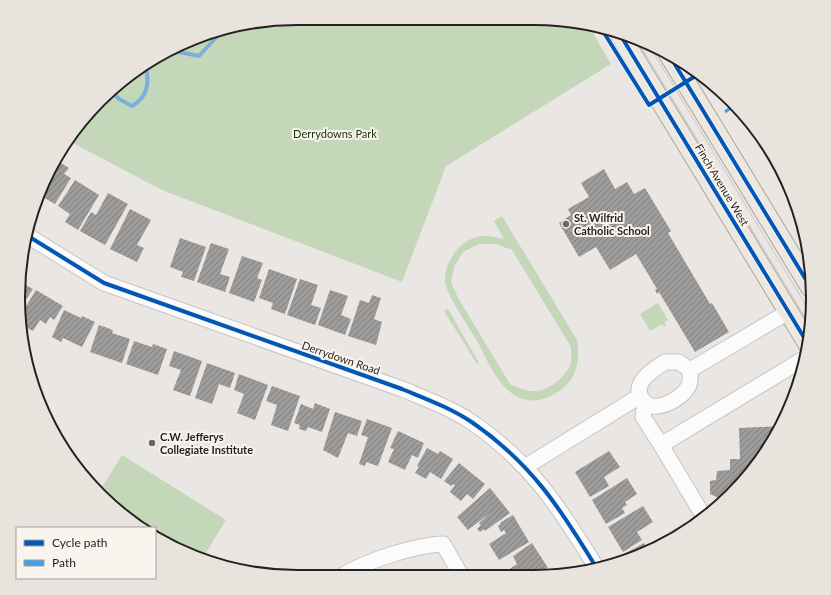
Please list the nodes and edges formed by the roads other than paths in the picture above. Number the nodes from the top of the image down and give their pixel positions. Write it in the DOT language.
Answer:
graph roads {
  1 [pos="623,40"];
  2 [pos="676,65"];
  3 [pos="31,238"];
  4 [pos="805,276"];
  5 [pos="788,312"];
  6 [pos="803,337"];
  7 [pos="798,362"];
  8 [pos="690,370"];
  9 [pos="642,400"];
  10 [pos="661,445"];
  11 [pos="525,467"];
  12 [pos="701,512"];
  13 [pos="594,563"];
  14 [pos="355,570"];
  15 [pos="458,570"];
  1 -- 5 [label="main road, Finch Avenue West"];
  2 -- 4 [label="main road, Finch Avenue West"];
  3 -- 11 [label="street, Derrydown Road"];
  5 -- 6 [label="main road, Finch Avenue West"];
  5 -- 8 [label="street"];
  7 -- 10 [label="street"];
  8 -- 9 [label="street"];
  8 -- 9 [label="street"];
  9 -- 10 [label="street"];
  9 -- 11 [label="street"];
  10 -- 12 [label="street"];
  11 -- 13 [label="street, Derrydown Road"];
  14 -- 15 [label="street"];
}
